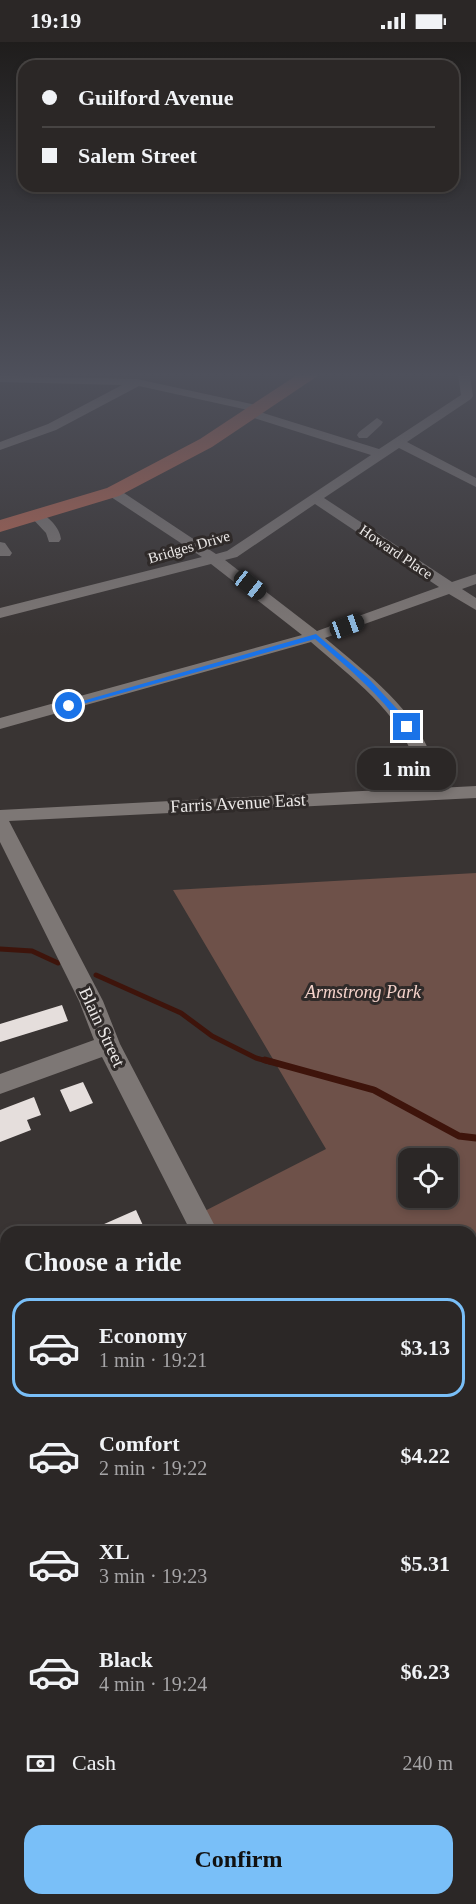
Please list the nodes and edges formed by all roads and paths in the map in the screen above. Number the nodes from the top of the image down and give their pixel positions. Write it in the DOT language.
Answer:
graph roads {
  1 [pos="171,462"];
  2 [pos="370,462"];
  3 [pos="434,462"];
  4 [pos="476,483"];
  5 [pos="113,492"];
  6 [pos="316,499"];
  7 [pos="37,516"];
  8 [pos="0,526"];
  9 [pos="54,539"];
  10 [pos="216,559"];
  11 [pos="476,579"];
  12 [pos="452,588"];
  13 [pos="476,605"];
  14 [pos="0,613"];
  15 [pos="316,636"];
  16 [pos="0,724"];
  17 [pos="476,792"];
  18 [pos="429,794"];
  19 [pos="0,816"];
  20 [pos="0,822"];
  21 [pos="108,1045"];
  22 [pos="0,1084"];
  23 [pos="202,1226"];
  1 -- 5 [label="main road"];
  2 -- 6 [label="street, Bridges Drive"];
  3 -- 4 [label="street"];
  5 -- 7 [label="main road"];
  5 -- 10 [label="street"];
  6 -- 10 [label="street, Bridges Drive"];
  6 -- 12 [label="street, Howard Place"];
  7 -- 8 [label="main road"];
  7 -- 9 [label="street"];
  10 -- 14 [label="street, Bridges Drive"];
  10 -- 15 [label="street"];
  11 -- 12 [label="street"];
  12 -- 13 [label="street, Howard Place"];
  12 -- 15 [label="street"];
  15 -- 16 [label="street"];
  15 -- 18 [label="street"];
  17 -- 18 [label="street, Farris Avenue East"];
  18 -- 19 [label="street, Farris Avenue East"];
  20 -- 21 [label="street, Blain Street"];
  21 -- 22 [label="street"];
  21 -- 23 [label="street, Blain Street"];
}
